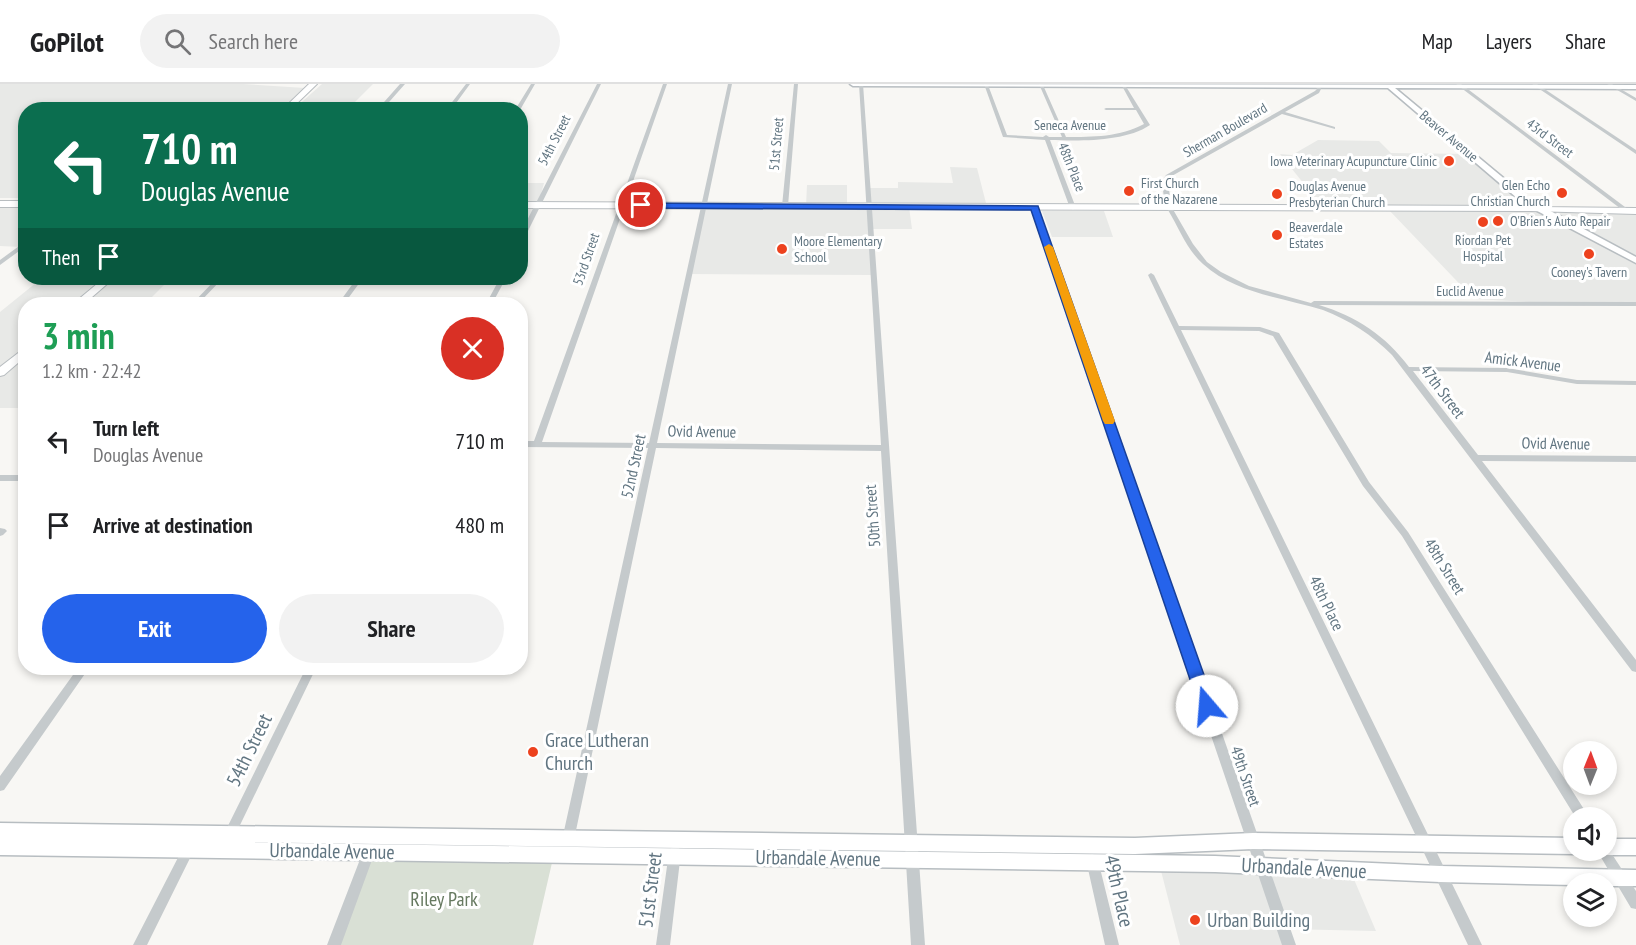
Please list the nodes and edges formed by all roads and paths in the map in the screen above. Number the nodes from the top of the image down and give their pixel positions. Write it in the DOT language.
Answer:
graph roads {
  1 [pos="314,84"];
  2 [pos="322,84"];
  3 [pos="403,84"];
  4 [pos="468,84"];
  5 [pos="533,84"];
  6 [pos="599,84"];
  7 [pos="664,84"];
  8 [pos="730,84"];
  9 [pos="796,84"];
  10 [pos="853,84"];
  11 [pos="861,84"];
  12 [pos="986,85"];
  13 [pos="1041,85"];
  14 [pos="1123,85"];
  15 [pos="1189,85"];
  16 [pos="1248,85"];
  17 [pos="1308,85"];
  18 [pos="1389,85"];
  19 [pos="1460,85"];
  20 [pos="1317,86"];
  21 [pos="1536,86"];
  22 [pos="1612,86"];
  23 [pos="1636,87"];
  24 [pos="1636,100"];
  25 [pos="294,102"];
  26 [pos="303,102"];
  27 [pos="386,102"];
  28 [pos="454,102"];
  29 [pos="522,102"];
  30 [pos="1106,109"];
  31 [pos="1138,109"];
  32 [pos="1281,112"];
  33 [pos="1333,128"];
  34 [pos="1046,137"];
  35 [pos="1064,137"];
  36 [pos="1636,152"];
  37 [pos="0,202"];
  38 [pos="18,202"];
  39 [pos="528,205"];
  40 [pos="538,205"];
  41 [pos="620,205"];
  42 [pos="703,206"];
  43 [pos="785,206"];
  44 [pos="867,207"];
  45 [pos="1035,207"];
  46 [pos="1073,208"];
  47 [pos="1169,208"];
  48 [pos="1534,210"];
  49 [pos="1631,211"];
  50 [pos="528,225"];
  51 [pos="18,249"];
  52 [pos="1636,260"];
  53 [pos="0,263"];
  54 [pos="1151,275"];
  55 [pos="93,285"];
  56 [pos="101,285"];
  57 [pos="213,285"];
  58 [pos="81,297"];
  59 [pos="86,297"];
  60 [pos="202,297"];
  61 [pos="1305,303"];
  62 [pos="1336,303"];
  63 [pos="1636,304"];
  64 [pos="1338,314"];
  65 [pos="1176,328"];
  66 [pos="18,357"];
  67 [pos="1407,369"];
  68 [pos="0,373"];
  69 [pos="1636,383"];
  70 [pos="528,444"];
  71 [pos="537,444"];
  72 [pos="652,445"];
  73 [pos="884,448"];
  74 [pos="1475,458"];
  75 [pos="1636,459"];
  76 [pos="0,478"];
  77 [pos="18,478"];
  78 [pos="1636,668"];
  79 [pos="79,675"];
  80 [pos="308,675"];
  81 [pos="0,786"];
  82 [pos="1576,807"];
  83 [pos="0,831"];
  84 [pos="197,833"];
  85 [pos="230,834"];
  86 [pos="375,835"];
  87 [pos="1253,841"];
  88 [pos="1428,844"];
  89 [pos="567,846"];
  90 [pos="1563,846"];
  91 [pos="0,847"];
  92 [pos="1617,847"];
  93 [pos="1636,847"];
  94 [pos="675,848"];
  95 [pos="188,849"];
  96 [pos="222,850"];
  97 [pos="912,851"];
  98 [pos="369,852"];
  99 [pos="1091,854"];
  100 [pos="1613,861"];
  101 [pos="1262,865"];
  102 [pos="1440,874"];
  103 [pos="1628,878"];
  104 [pos="1636,903"];
  105 [pos="140,945"];
  106 [pos="334,945"];
  107 [pos="663,945"];
  108 [pos="918,945"];
  109 [pos="1112,945"];
  110 [pos="1289,945"];
  111 [pos="1475,945"];
  1 -- 25 [label="main road"];
  2 -- 26 [label="main road"];
  3 -- 27 [label="street"];
  4 -- 28 [label="street"];
  5 -- 29 [label="street"];
  6 -- 40 [label="street, 54th Street"];
  7 -- 41 [label="street, 53rd Street"];
  8 -- 42 [label="street, 52nd Street"];
  9 -- 43 [label="street, 51st Street"];
  10 -- 11 [label="street"];
  11 -- 12 [label="street"];
  11 -- 44 [label="street, 50th Street"];
  12 -- 13 [label="street"];
  12 -- 34 [label="street, Seneca Avenue"];
  13 -- 14 [label="street"];
  13 -- 35 [label="street, 48th Place"];
  14 -- 15 [label="street"];
  14 -- 31 [label="street"];
  15 -- 16 [label="street"];
  16 -- 17 [label="street"];
  17 -- 20 [label="street"];
  18 -- 19 [label="street"];
  18 -- 20 [label="street"];
  18 -- 48 [label="street, Beaver Avenue"];
  19 -- 21 [label="street"];
  19 -- 49 [label="street, 43rd Street"];
  20 -- 32 [label="street, Sherman Boulevard"];
  21 -- 22 [label="street"];
  21 -- 36 [label="street"];
  22 -- 23 [label="street"];
  22 -- 24 [label="street"];
  30 -- 31 [label="street"];
  31 -- 35 [label="street, Seneca Avenue"];
  32 -- 33 [label="street"];
  32 -- 47 [label="street, Sherman Boulevard"];
  34 -- 35 [label="street, Seneca Avenue"];
  34 -- 46 [label="street, 48th Place"];
  37 -- 38 [label="main road"];
  39 -- 40 [label="main road"];
  40 -- 41 [label="main road"];
  40 -- 50 [label="street, 54th Street"];
  41 -- 42 [label="main road"];
  41 -- 71 [label="street, 53rd Street"];
  42 -- 43 [label="main road"];
  42 -- 72 [label="street, 52nd Street"];
  43 -- 44 [label="main road"];
  44 -- 45 [label="main road"];
  44 -- 73 [label="street, 50th Street"];
  45 -- 46 [label="main road"];
  45 -- 87 [label="street, 49th Street"];
  46 -- 47 [label="main road"];
  47 -- 48 [label="main road"];
  47 -- 61 [label="street, 47th Street"];
  48 -- 49 [label="main road"];
  48 -- 52 [label="street, Beaver Avenue"];
  51 -- 53 [label="street"];
  54 -- 65 [label="street, 48th Place"];
  55 -- 58 [label="main road"];
  56 -- 59 [label="main road"];
  57 -- 60 [label="street"];
  61 -- 62 [label="street, Euclid Avenue"];
  61 -- 64 [label="street, 47th Street"];
  62 -- 63 [label="street, Euclid Avenue"];
  62 -- 64 [label="street"];
  64 -- 67 [label="street, 47th Street"];
  65 -- 82 [label="street, 48th Street"];
  65 -- 88 [label="street, 48th Place"];
  66 -- 68 [label="main road"];
  67 -- 69 [label="street, Amick Avenue"];
  67 -- 74 [label="street, 47th Street"];
  70 -- 71 [label="street, Ovid Avenue"];
  71 -- 72 [label="street, Ovid Avenue"];
  72 -- 73 [label="street, Ovid Avenue"];
  72 -- 89 [label="street, 52nd Street"];
  73 -- 97 [label="street, 50th Street"];
  74 -- 75 [label="street, Ovid Avenue"];
  74 -- 78 [label="street, 47th Street"];
  76 -- 77 [label="street"];
  79 -- 81 [label="street"];
  80 -- 85 [label="street, 54th Street"];
  83 -- 84 [label="street, Urbandale Avenue"];
  84 -- 85 [label="street, Urbandale Avenue"];
  84 -- 95 [label="street"];
  85 -- 86 [label="street, Urbandale Avenue"];
  85 -- 96 [label="street, 54th Street"];
  86 -- 89 [label="street, Urbandale Avenue"];
  86 -- 98 [label="street"];
  87 -- 88 [label="street, Urbandale Avenue"];
  87 -- 99 [label="street, Urbandale Avenue"];
  87 -- 101 [label="street, 49th Street"];
  88 -- 90 [label="street, Urbandale Avenue"];
  88 -- 102 [label="street, 48th Place"];
  89 -- 94 [label="street, Urbandale Avenue"];
  89 -- 98 [label="street, Urbandale Avenue"];
  91 -- 95 [label="street, Urbandale Avenue"];
  92 -- 93 [label="street"];
  94 -- 97 [label="street, Urbandale Avenue"];
  94 -- 107 [label="street, 51st Street"];
  95 -- 96 [label="street, Urbandale Avenue"];
  95 -- 105 [label="street"];
  96 -- 98 [label="street, Urbandale Avenue"];
  97 -- 99 [label="street, Urbandale Avenue"];
  97 -- 108 [label="street, 50th Street"];
  98 -- 106 [label="street"];
  99 -- 101 [label="street, Urbandale Avenue"];
  99 -- 109 [label="street, 49th Place"];
  100 -- 103 [label="street"];
  101 -- 102 [label="street, Urbandale Avenue"];
  101 -- 110 [label="street, 49th Street"];
  102 -- 103 [label="street, Urbandale Avenue"];
  102 -- 111 [label="street, 48th Place"];
  103 -- 104 [label="street"];
}
